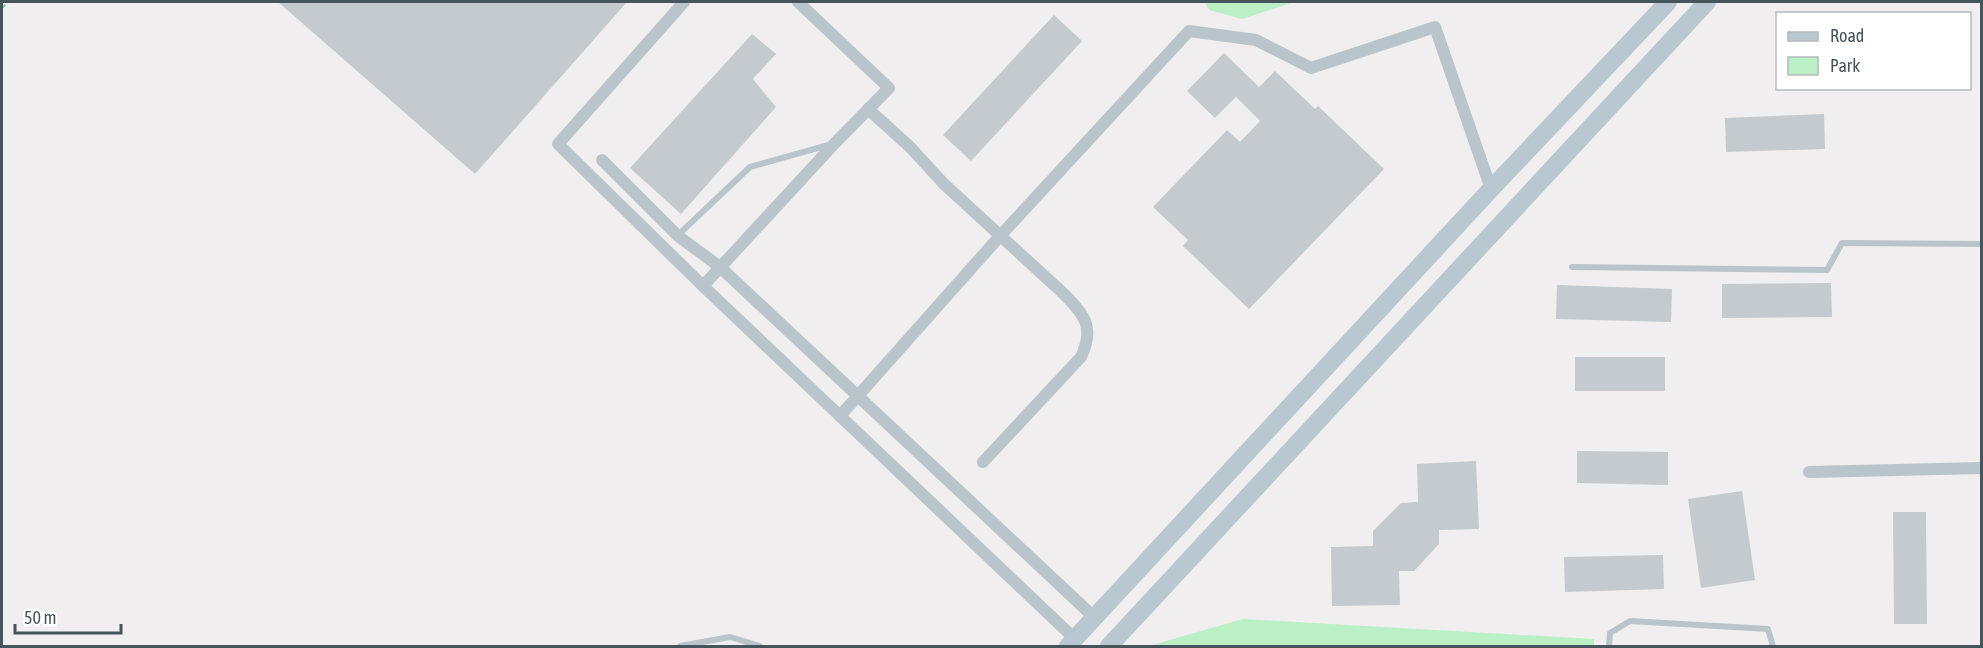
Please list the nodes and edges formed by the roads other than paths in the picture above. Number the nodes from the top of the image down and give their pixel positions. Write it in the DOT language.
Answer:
graph roads {
  1 [pos="684,2"];
  2 [pos="798,2"];
  3 [pos="1668,2"];
  4 [pos="1707,2"];
  5 [pos="868,109"];
  6 [pos="835,143"];
  7 [pos="602,160"];
  8 [pos="1491,189"];
  9 [pos="678,236"];
  10 [pos="1000,236"];
  11 [pos="1982,244"];
  12 [pos="720,267"];
  13 [pos="1572,267"];
  14 [pos="703,286"];
  15 [pos="858,396"];
  16 [pos="840,416"];
  17 [pos="983,462"];
  18 [pos="1982,468"];
  19 [pos="1809,472"];
  20 [pos="1095,618"];
  21 [pos="1071,643"];
  22 [pos="680,646"];
  23 [pos="760,646"];
  24 [pos="1109,646"];
  25 [pos="1609,646"];
  26 [pos="1773,646"];
  1 -- 14 [label="street"];
  2 -- 5 [label="street"];
  3 -- 8 [label="main road"];
  4 -- 24 [label="main road"];
  5 -- 6 [label="street"];
  5 -- 10 [label="street"];
  6 -- 9 [label="lane"];
  6 -- 12 [label="street"];
  7 -- 9 [label="street"];
  8 -- 10 [label="street"];
  8 -- 20 [label="main road"];
  9 -- 12 [label="street"];
  10 -- 15 [label="street"];
  10 -- 17 [label="street"];
  11 -- 13 [label="lane"];
  12 -- 14 [label="street"];
  12 -- 15 [label="street"];
  14 -- 16 [label="street"];
  15 -- 16 [label="street"];
  15 -- 20 [label="street"];
  16 -- 21 [label="street"];
  18 -- 19 [label="street"];
  20 -- 21 [label="main road"];
  22 -- 23 [label="lane"];
  25 -- 26 [label="lane"];
}
